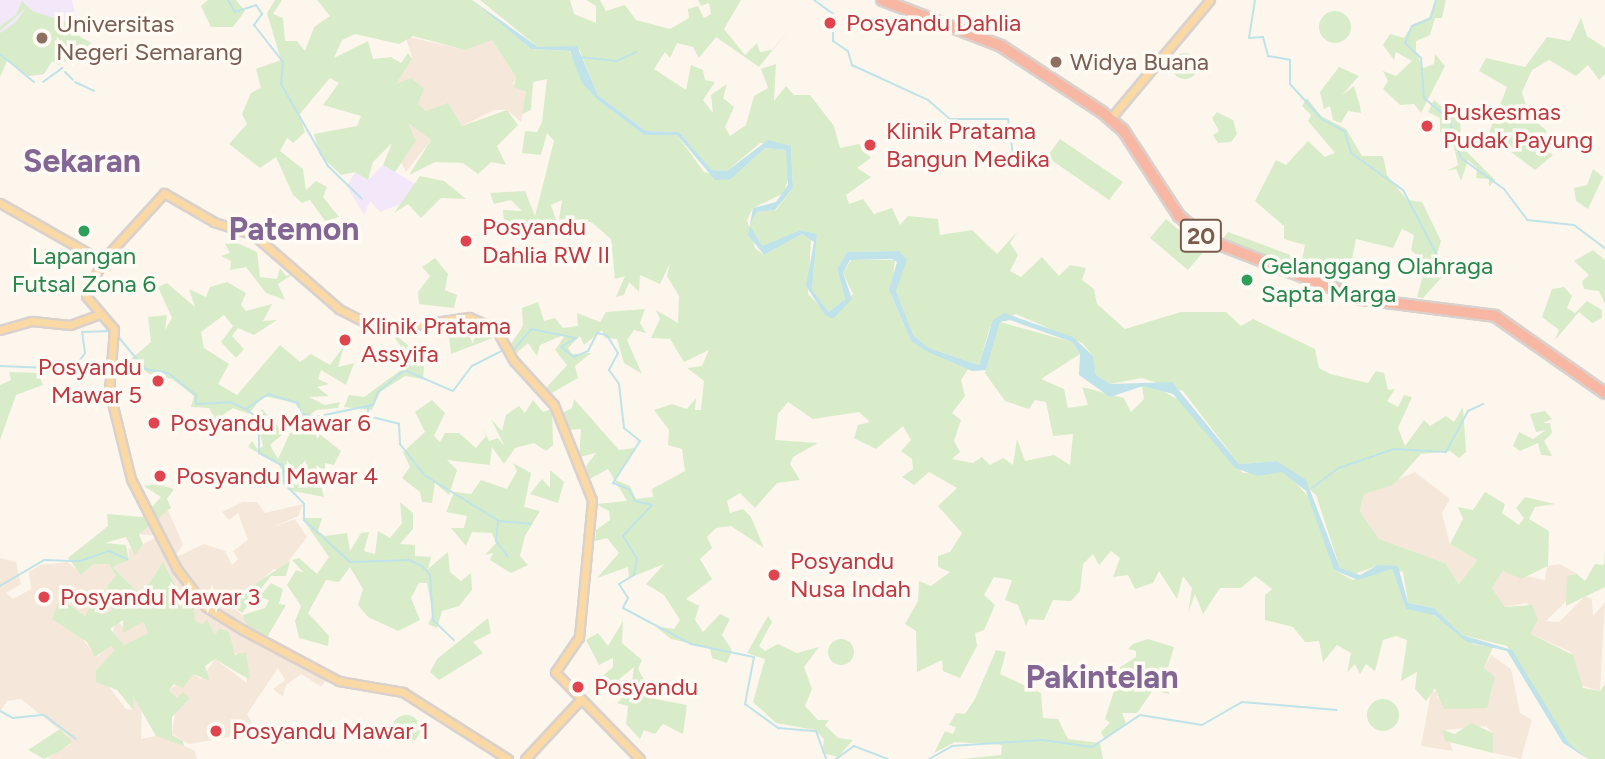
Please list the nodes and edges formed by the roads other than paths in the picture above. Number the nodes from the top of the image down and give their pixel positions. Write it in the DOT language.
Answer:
graph roads {
  1 [pos="882,0"];
  2 [pos="1210,0"];
  3 [pos="896,4"];
  4 [pos="1111,117"];
  5 [pos="0,203"];
  6 [pos="102,261"];
  7 [pos="97,315"];
  8 [pos="0,330"];
  9 [pos="1605,391"];
  10 [pos="580,700"];
  11 [pos="508,759"];
  12 [pos="525,759"];
  13 [pos="640,759"];
  1 -- 3 [label="highway, 20"];
  2 -- 4 [label="main road"];
  3 -- 4 [label="highway, 20"];
  4 -- 9 [label="highway, 20"];
  5 -- 6 [label="main road"];
  6 -- 7 [label="main road"];
  6 -- 10 [label="main road"];
  7 -- 8 [label="main road"];
  7 -- 11 [label="main road"];
  10 -- 12 [label="main road"];
  10 -- 13 [label="main road"];
}
